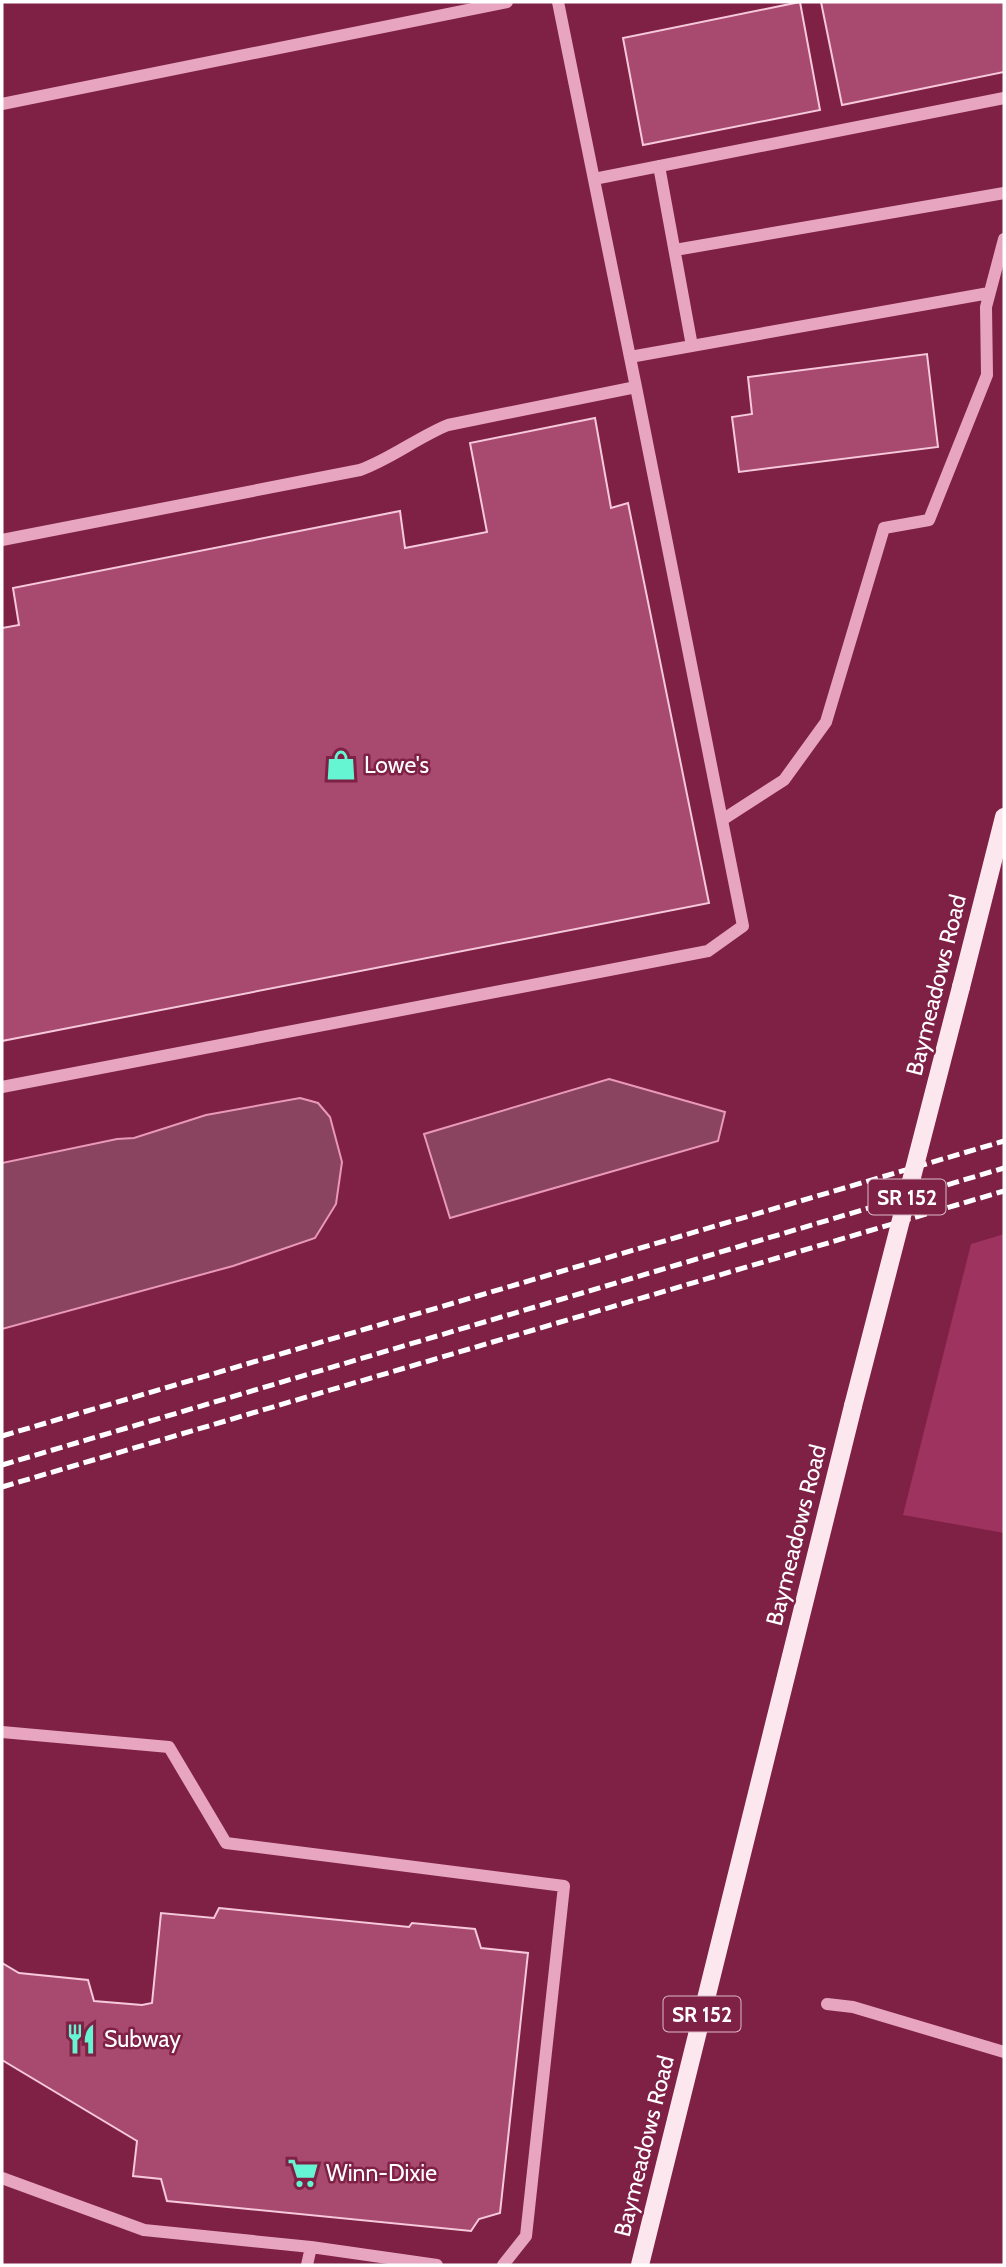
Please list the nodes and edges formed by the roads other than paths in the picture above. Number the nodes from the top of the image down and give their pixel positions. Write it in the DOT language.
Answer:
graph roads {
  1 [pos="507,2"];
  2 [pos="558,2"];
  3 [pos="464,6"];
  4 [pos="1004,97"];
  5 [pos="2,104"];
  6 [pos="659,166"];
  7 [pos="594,179"];
  8 [pos="1004,193"];
  9 [pos="1004,239"];
  10 [pos="675,250"];
  11 [pos="989,293"];
  12 [pos="692,346"];
  13 [pos="630,357"];
  14 [pos="636,387"];
  15 [pos="2,540"];
  16 [pos="1004,817"];
  17 [pos="722,820"];
  18 [pos="2,1087"];
  19 [pos="2,1732"];
  20 [pos="827,2004"];
  21 [pos="1004,2052"];
  22 [pos="2,2178"];
  23 [pos="311,2247"];
  24 [pos="307,2265"];
  25 [pos="437,2265"];
  26 [pos="503,2265"];
  27 [pos="640,2265"];
  1 -- 3 [label="street"];
  2 -- 7 [label="street"];
  3 -- 5 [label="street"];
  4 -- 6 [label="street"];
  6 -- 7 [label="street"];
  6 -- 10 [label="street"];
  7 -- 13 [label="street"];
  8 -- 10 [label="street"];
  9 -- 11 [label="street"];
  10 -- 12 [label="street"];
  11 -- 12 [label="street"];
  11 -- 17 [label="street"];
  12 -- 13 [label="street"];
  13 -- 14 [label="street"];
  14 -- 15 [label="street"];
  14 -- 17 [label="street"];
  16 -- 27 [label="main road, Baymeadows Road / SR 152, bridge"];
  17 -- 18 [label="street"];
  19 -- 26 [label="street"];
  20 -- 21 [label="street"];
  22 -- 23 [label="street"];
  23 -- 24 [label="street"];
  23 -- 25 [label="street"];
}
